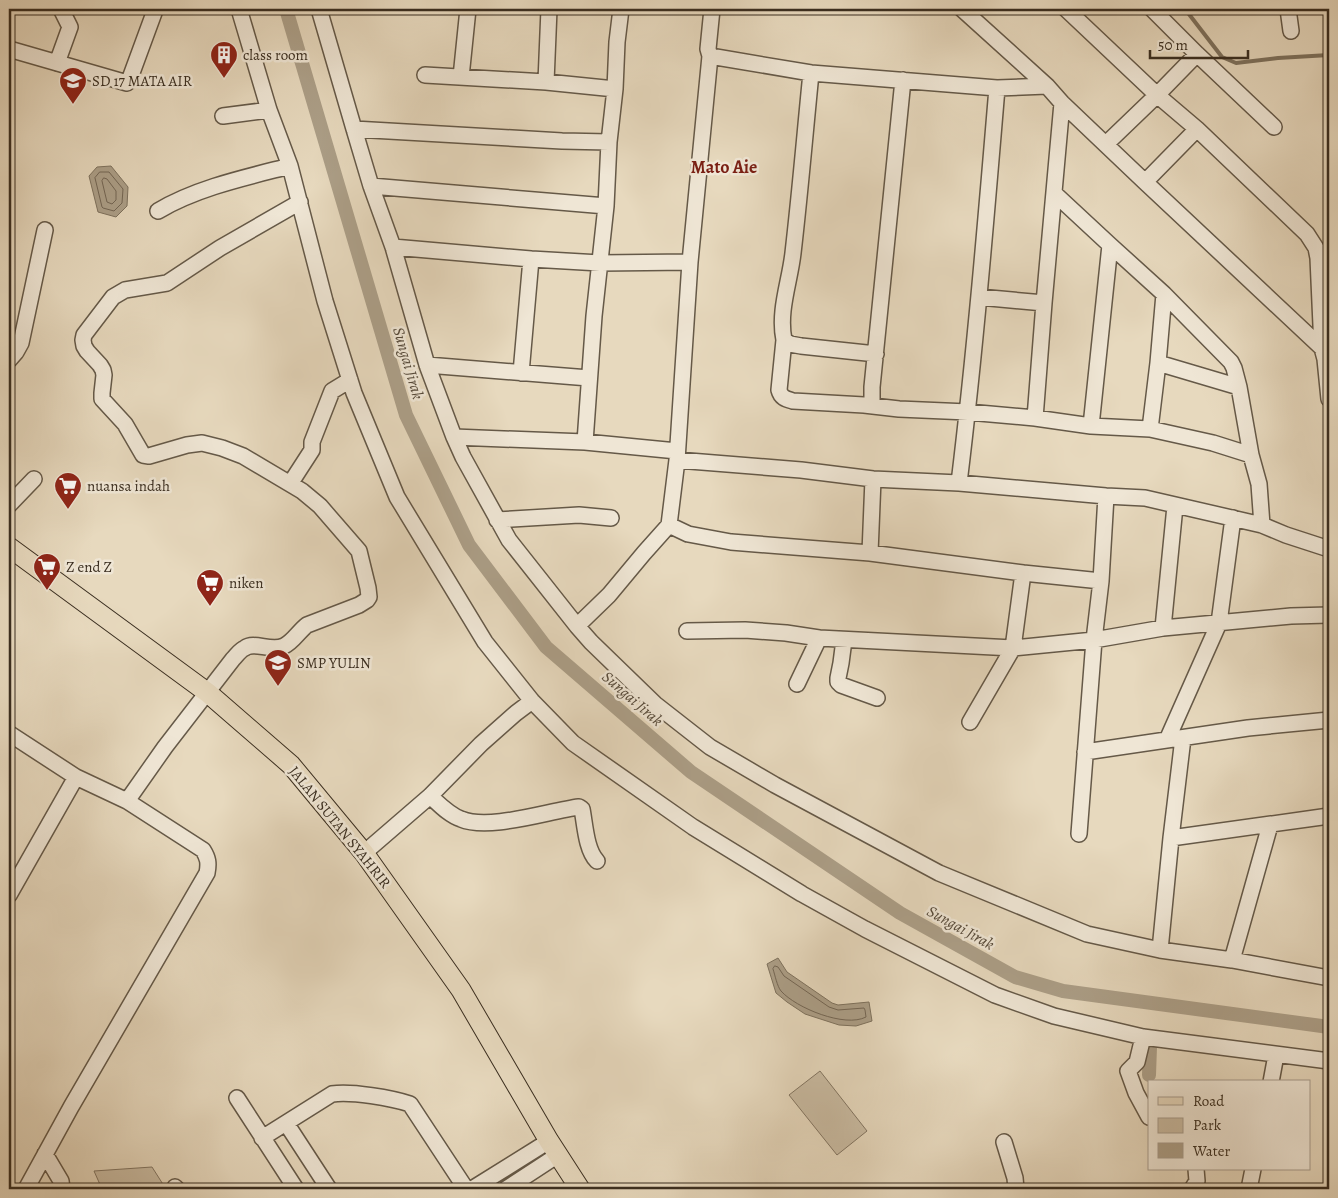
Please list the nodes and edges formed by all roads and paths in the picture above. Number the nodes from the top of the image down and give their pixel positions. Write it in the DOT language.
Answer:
graph roads {
  1 [pos="61,9"];
  2 [pos="239,9"];
  3 [pos="319,9"];
  4 [pos="468,9"];
  5 [pos="549,9"];
  6 [pos="621,9"];
  7 [pos="712,9"];
  8 [pos="962,9"];
  9 [pos="1066,9"];
  10 [pos="1152,9"];
  11 [pos="1288,9"];
  12 [pos="154,13"];
  13 [pos="1291,31"];
  14 [pos="9,49"];
  15 [pos="1197,54"];
  16 [pos="710,56"];
  17 [pos="57,63"];
  18 [pos="811,73"];
  19 [pos="425,75"];
  20 [pos="461,77"];
  21 [pos="903,80"];
  22 [pos="546,82"];
  23 [pos="1047,86"];
  24 [pos="997,88"];
  25 [pos="615,90"];
  26 [pos="1158,95"];
  27 [pos="1062,103"];
  28 [pos="269,110"];
  29 [pos="224,116"];
  30 [pos="1274,126"];
  31 [pos="354,129"];
  32 [pos="1197,129"];
  33 [pos="609,142"];
  34 [pos="1106,144"];
  35 [pos="290,166"];
  36 [pos="1145,182"];
  37 [pos="371,186"];
  38 [pos="1054,193"];
  39 [pos="300,202"];
  40 [pos="606,206"];
  41 [pos="158,211"];
  42 [pos="45,230"];
  43 [pos="1110,246"];
  44 [pos="393,247"];
  45 [pos="531,259"];
  46 [pos="690,262"];
  47 [pos="600,263"];
  48 [pos="1164,294"];
  49 [pos="979,297"];
  50 [pos="1044,303"];
  51 [pos="784,340"];
  52 [pos="876,354"];
  53 [pos="1325,355"];
  54 [pos="9,360"];
  55 [pos="1158,363"];
  56 [pos="427,365"];
  57 [pos="521,373"];
  58 [pos="588,378"];
  59 [pos="350,380"];
  60 [pos="1239,388"];
  61 [pos="1329,399"];
  62 [pos="872,406"];
  63 [pos="968,412"];
  64 [pos="1035,418"];
  65 [pos="1091,426"];
  66 [pos="1150,429"];
  67 [pos="454,437"];
  68 [pos="585,442"];
  69 [pos="677,455"];
  70 [pos="1250,455"];
  71 [pos="34,479"];
  72 [pos="873,479"];
  73 [pos="959,483"];
  74 [pos="290,484"];
  75 [pos="1106,496"];
  76 [pos="9,505"];
  77 [pos="1175,506"];
  78 [pos="611,518"];
  79 [pos="1233,518"];
  80 [pos="497,520"];
  81 [pos="669,525"];
  82 [pos="1262,525"];
  83 [pos="9,547"];
  84 [pos="1329,549"];
  85 [pos="870,552"];
  86 [pos="1023,573"];
  87 [pos="1101,581"];
  88 [pos="1329,615"];
  89 [pos="1220,623"];
  90 [pos="577,626"];
  91 [pos="1163,628"];
  92 [pos="687,631"];
  93 [pos="819,638"];
  94 [pos="844,640"];
  95 [pos="1094,640"];
  96 [pos="1013,648"];
  97 [pos="797,684"];
  98 [pos="208,693"];
  99 [pos="877,698"];
  100 [pos="532,701"];
  101 [pos="1329,720"];
  102 [pos="970,722"];
  103 [pos="10,734"];
  104 [pos="1183,738"];
  105 [pos="1167,740"];
  106 [pos="1085,752"];
  107 [pos="76,777"];
  108 [pos="430,796"];
  109 [pos="127,801"];
  110 [pos="1329,816"];
  111 [pos="1270,825"];
  112 [pos="1079,834"];
  113 [pos="1171,838"];
  114 [pos="364,853"];
  115 [pos="597,861"];
  116 [pos="9,895"];
  117 [pos="1160,950"];
  118 [pos="1232,960"];
  119 [pos="1329,978"];
  120 [pos="1145,1037"];
  121 [pos="1276,1055"];
  122 [pos="1329,1061"];
  123 [pos="1271,1080"];
  124 [pos="237,1098"];
  125 [pos="1148,1115"];
  126 [pos="286,1123"];
  127 [pos="262,1138"];
  128 [pos="1004,1142"];
  129 [pos="554,1148"];
  130 [pos="45,1154"];
  131 [pos="1196,1170"];
  132 [pos="1253,1170"];
  133 [pos="26,1189"];
  134 [pos="62,1189"];
  135 [pos="296,1189"];
  136 [pos="329,1189"];
  137 [pos="466,1189"];
  138 [pos="472,1189"];
  139 [pos="506,1189"];
  140 [pos="580,1189"];
  141 [pos="1016,1189"];
  142 [pos="1192,1189"];
  143 [pos="1249,1189"];
  1 -- 17 [label="street"];
  2 -- 28 [label="street"];
  3 -- 31 [label="street"];
  4 -- 20 [label="street"];
  5 -- 22 [label="street"];
  6 -- 25 [label="street"];
  7 -- 16 [label="street"];
  8 -- 23 [label="street"];
  9 -- 26 [label="street"];
  10 -- 15 [label="street"];
  11 -- 13 [label="street"];
  12 -- 17 [label="street"];
  14 -- 17 [label="street"];
  15 -- 26 [label="street"];
  15 -- 30 [label="street"];
  16 -- 18 [label="street"];
  16 -- 46 [label="street"];
  18 -- 21 [label="street"];
  18 -- 51 [label="street"];
  19 -- 20 [label="street"];
  20 -- 22 [label="street"];
  21 -- 24 [label="street"];
  21 -- 52 [label="street"];
  22 -- 25 [label="street"];
  23 -- 24 [label="street"];
  23 -- 27 [label="street"];
  24 -- 49 [label="street"];
  25 -- 33 [label="street"];
  26 -- 32 [label="street"];
  26 -- 34 [label="street"];
  27 -- 34 [label="street"];
  27 -- 38 [label="street"];
  28 -- 29 [label="street"];
  28 -- 35 [label="street"];
  31 -- 33 [label="street"];
  31 -- 37 [label="street"];
  32 -- 36 [label="street"];
  32 -- 53 [label="street"];
  33 -- 40 [label="street"];
  34 -- 36 [label="street"];
  35 -- 39 [label="street"];
  35 -- 41 [label="street"];
  36 -- 53 [label="street"];
  37 -- 40 [label="street"];
  37 -- 44 [label="street"];
  38 -- 43 [label="street"];
  38 -- 50 [label="street"];
  39 -- 59 [label="street"];
  39 -- 74 [label="street"];
  40 -- 47 [label="street"];
  42 -- 54 [label="street"];
  43 -- 48 [label="street"];
  43 -- 65 [label="street"];
  44 -- 45 [label="street"];
  44 -- 56 [label="street"];
  45 -- 47 [label="street"];
  45 -- 57 [label="street"];
  46 -- 47 [label="street"];
  46 -- 69 [label="street"];
  47 -- 58 [label="street"];
  48 -- 55 [label="street"];
  48 -- 60 [label="street"];
  49 -- 50 [label="street"];
  49 -- 63 [label="street"];
  50 -- 64 [label="street"];
  51 -- 52 [label="street"];
  51 -- 62 [label="street"];
  52 -- 62 [label="street"];
  53 -- 61 [label="street"];
  55 -- 60 [label="street"];
  55 -- 66 [label="street"];
  56 -- 57 [label="street"];
  56 -- 67 [label="street"];
  57 -- 58 [label="street"];
  58 -- 68 [label="street"];
  59 -- 74 [label="street"];
  59 -- 100 [label="street"];
  60 -- 70 [label="street"];
  62 -- 63 [label="street"];
  63 -- 64 [label="street"];
  63 -- 73 [label="street"];
  64 -- 65 [label="street"];
  65 -- 66 [label="street"];
  66 -- 70 [label="street"];
  67 -- 68 [label="street"];
  67 -- 80 [label="street"];
  68 -- 69 [label="street"];
  69 -- 72 [label="street"];
  69 -- 81 [label="street"];
  70 -- 82 [label="street"];
  71 -- 76 [label="street"];
  72 -- 73 [label="street"];
  72 -- 85 [label="street"];
  73 -- 75 [label="street"];
  74 -- 98 [label="street"];
  75 -- 77 [label="street"];
  75 -- 87 [label="street"];
  77 -- 79 [label="street"];
  77 -- 91 [label="street"];
  78 -- 80 [label="street"];
  79 -- 82 [label="street"];
  79 -- 89 [label="street"];
  80 -- 90 [label="street"];
  81 -- 85 [label="street"];
  81 -- 90 [label="street"];
  82 -- 84 [label="street"];
  83 -- 98 [label="main road, JALAN SUTAN SYAHRIR"];
  85 -- 86 [label="street"];
  86 -- 87 [label="street"];
  86 -- 96 [label="street"];
  87 -- 95 [label="street"];
  88 -- 89 [label="street"];
  89 -- 91 [label="street"];
  89 -- 105 [label="street"];
  90 -- 117 [label="street"];
  91 -- 95 [label="street"];
  92 -- 93 [label="street"];
  93 -- 94 [label="street"];
  93 -- 97 [label="street"];
  94 -- 96 [label="street"];
  94 -- 99 [label="street"];
  95 -- 96 [label="street"];
  95 -- 106 [label="street"];
  96 -- 102 [label="street"];
  98 -- 109 [label="street"];
  98 -- 114 [label="main road, JALAN SUTAN SYAHRIR"];
  100 -- 108 [label="street"];
  100 -- 120 [label="street"];
  101 -- 104 [label="street"];
  103 -- 107 [label="street"];
  104 -- 105 [label="street"];
  104 -- 113 [label="street"];
  105 -- 106 [label="street"];
  106 -- 112 [label="street"];
  107 -- 109 [label="street"];
  107 -- 116 [label="street"];
  108 -- 114 [label="street"];
  108 -- 115 [label="street"];
  109 -- 130 [label="street"];
  110 -- 111 [label="street"];
  111 -- 113 [label="street"];
  111 -- 118 [label="street"];
  113 -- 117 [label="street"];
  114 -- 129 [label="main road, JALAN SUTAN SYAHRIR"];
  117 -- 118 [label="street"];
  118 -- 119 [label="street"];
  120 -- 121 [label="street"];
  120 -- 125 [label="street"];
  121 -- 122 [label="street"];
  121 -- 123 [label="street"];
  124 -- 127 [label="street"];
  126 -- 127 [label="street"];
  126 -- 136 [label="street"];
  126 -- 137 [label="street"];
  127 -- 135 [label="street"];
  128 -- 141 [label="street"];
  129 -- 138 [label="street"];
  129 -- 139 [label="street"];
  129 -- 140 [label="main road, JALAN SUTAN SYAHRIR"];
  130 -- 133 [label="street"];
  130 -- 134 [label="street"];
  131 -- 142 [label="street"];
  132 -- 143 [label="street"];
}
